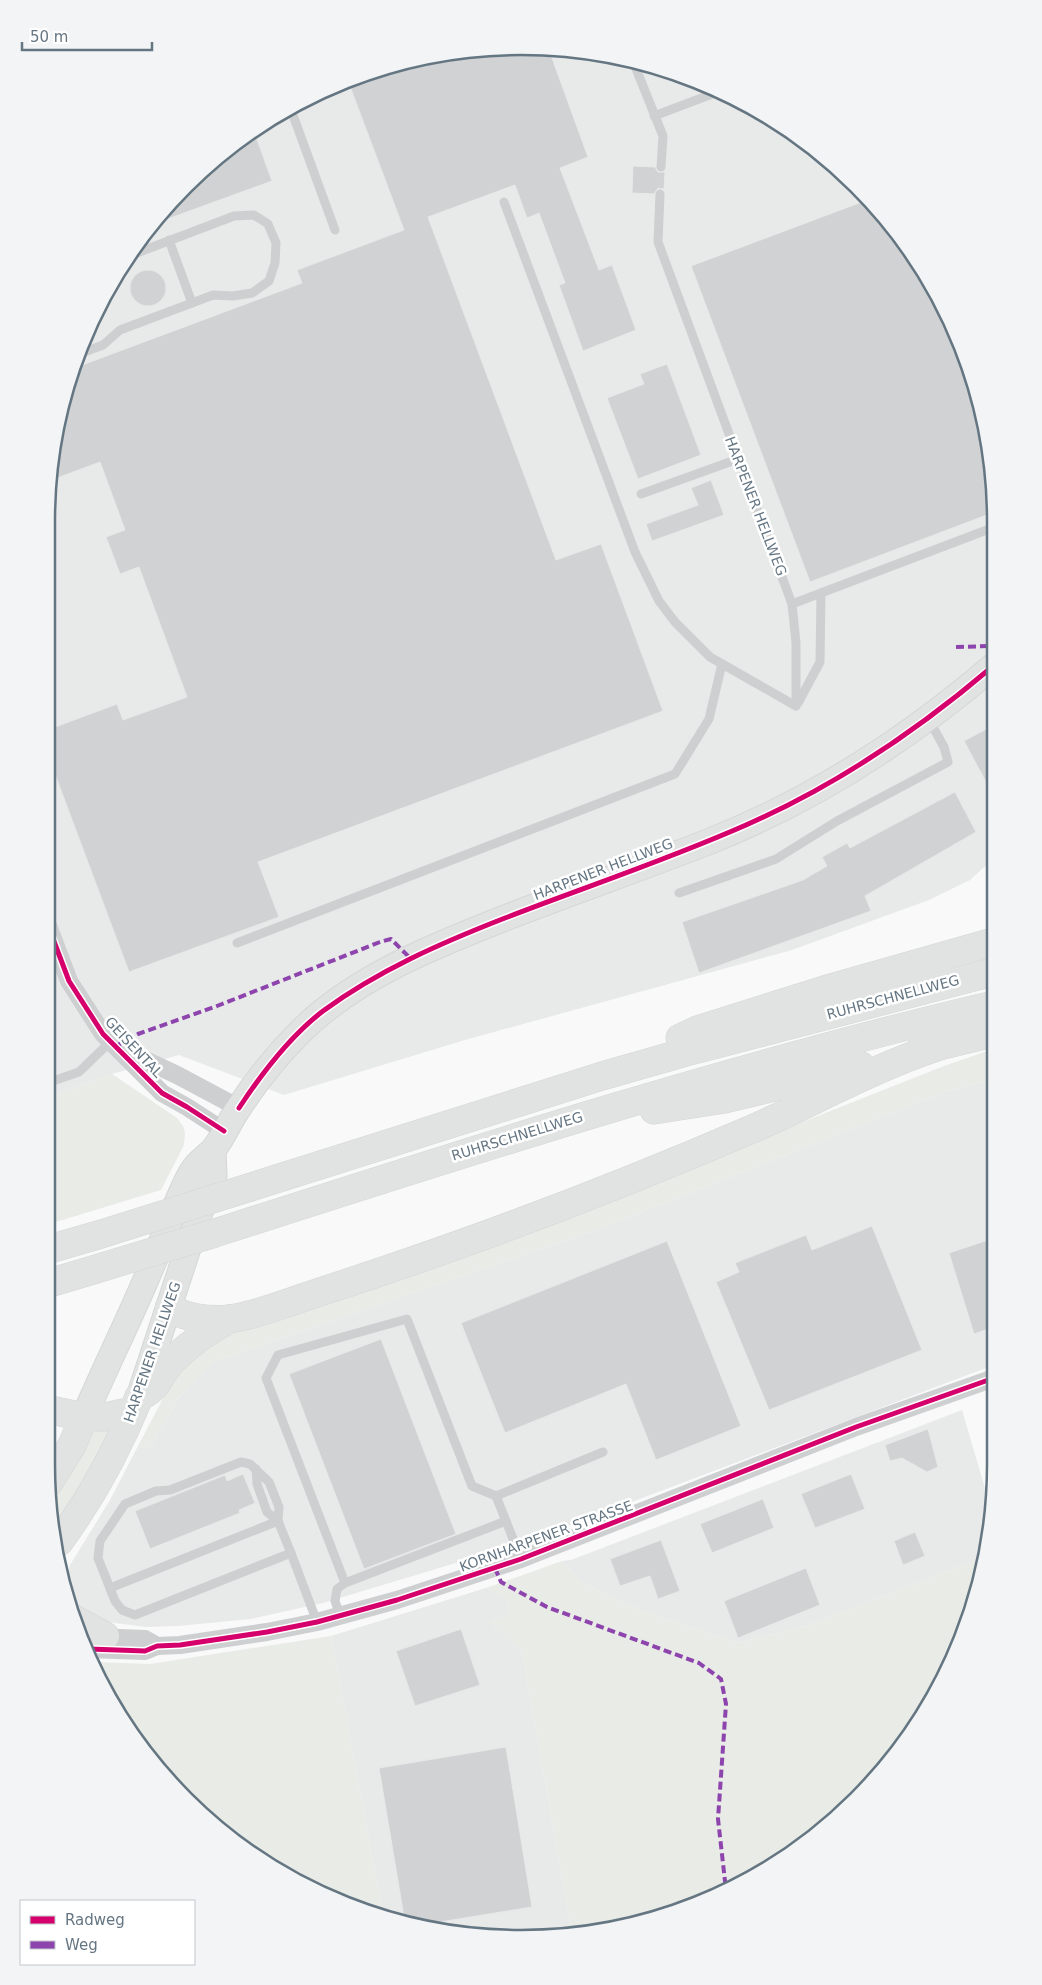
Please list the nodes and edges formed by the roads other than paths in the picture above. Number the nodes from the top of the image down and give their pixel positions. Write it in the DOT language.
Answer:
graph roads {
  1 [pos="636,70"];
  2 [pos="710,95"];
  3 [pos="293,115"];
  4 [pos="654,116"];
  5 [pos="661,167"];
  6 [pos="660,194"];
  7 [pos="504,202"];
  8 [pos="335,230"];
  9 [pos="170,240"];
  10 [pos="141,252"];
  11 [pos="192,303"];
  12 [pos="87,351"];
  13 [pos="738,459"];
  14 [pos="641,494"];
  15 [pos="987,530"];
  16 [pos="821,593"];
  17 [pos="792,604"];
  18 [pos="722,664"];
  19 [pos="987,671"];
  20 [pos="796,706"];
  21 [pos="928,718"];
  22 [pos="679,893"];
  23 [pos="987,929"];
  24 [pos="238,943"];
  25 [pos="55,944"];
  26 [pos="987,944"];
  27 [pos="904,966"];
  28 [pos="987,974"];
  29 [pos="987,1007"];
  30 [pos="987,1034"];
  31 [pos="114,1044"];
  32 [pos="937,1047"];
  33 [pos="602,1076"];
  34 [pos="55,1080"];
  35 [pos="238,1108"];
  36 [pos="522,1134"];
  37 [pos="218,1141"];
  38 [pos="55,1247"];
  39 [pos="151,1269"];
  40 [pos="55,1282"];
  41 [pos="169,1308"];
  42 [pos="229,1319"];
  43 [pos="987,1380"];
  44 [pos="136,1404"];
  45 [pos="55,1411"];
  46 [pos="84,1418"];
  47 [pos="603,1452"];
  48 [pos="256,1469"];
  49 [pos="55,1472"];
  50 [pos="496,1496"];
  51 [pos="83,1510"];
  52 [pos="278,1521"];
  53 [pos="506,1521"];
  54 [pos="61,1539"];
  55 [pos="291,1553"];
  56 [pos="64,1555"];
  57 [pos="521,1559"];
  58 [pos="346,1583"];
  59 [pos="110,1588"];
  60 [pos="340,1616"];
  61 [pos="317,1622"];
  62 [pos="92,1640"];
  1 -- 4 [label="lane"];
  2 -- 4 [label="lane"];
  3 -- 8 [label="lane"];
  4 -- 5 [label="lane"];
  6 -- 13 [label="lane, HARPENER HELLWEG"];
  7 -- 18 [label="lane"];
  9 -- 10 [label="lane"];
  9 -- 11 [label="lane"];
  9 -- 11 [label="lane"];
  11 -- 12 [label="lane"];
  13 -- 14 [label="lane"];
  13 -- 17 [label="lane, HARPENER HELLWEG"];
  15 -- 16 [label="lane"];
  16 -- 17 [label="lane"];
  16 -- 20 [label="lane"];
  17 -- 20 [label="lane, HARPENER HELLWEG"];
  18 -- 20 [label="lane"];
  18 -- 24 [label="lane"];
  19 -- 21 [label="main road, HARPENER HELLWEG"];
  21 -- 22 [label="lane"];
  21 -- 35 [label="main road, HARPENER HELLWEG"];
  23 -- 27 [label="main road"];
  25 -- 31 [label="street, GEISENTAL"];
  26 -- 27 [label="main road"];
  27 -- 33 [label="main road"];
  28 -- 33 [label="main road, RUHRSCHNELLWEG"];
  29 -- 36 [label="main road, RUHRSCHNELLWEG"];
  30 -- 32 [label="main road"];
  31 -- 34 [label="lane"];
  31 -- 35 [label="street, GEISENTAL"];
  31 -- 37 [label="street, GEISENTAL"];
  32 -- 36 [label="main road"];
  32 -- 42 [label="main road"];
  33 -- 38 [label="main road, RUHRSCHNELLWEG, bridge"];
  35 -- 37 [label="main road, HARPENER HELLWEG"];
  36 -- 40 [label="main road, RUHRSCHNELLWEG, bridge"];
  37 -- 39 [label="main road, HARPENER HELLWEG"];
  37 -- 41 [label="main road, HARPENER HELLWEG"];
  39 -- 41 [label="main road"];
  39 -- 46 [label="main road, HARPENER HELLWEG"];
  41 -- 42 [label="main road"];
  41 -- 44 [label="main road, HARPENER HELLWEG"];
  42 -- 44 [label="main road"];
  43 -- 57 [label="street, KORNHARPENER STRASSE"];
  44 -- 46 [label="main road"];
  44 -- 51 [label="main road, HARPENER HELLWEG"];
  45 -- 46 [label="main road"];
  46 -- 49 [label="main road, HARPENER HELLWEG"];
  47 -- 50 [label="lane"];
  48 -- 52 [label="lane"];
  48 -- 52 [label="lane"];
  48 -- 59 [label="lane"];
  50 -- 53 [label="lane"];
  50 -- 58 [label="lane"];
  51 -- 54 [label="main road, HARPENER HELLWEG"];
  51 -- 56 [label="main road"];
  52 -- 55 [label="lane"];
  52 -- 59 [label="lane"];
  53 -- 57 [label="lane"];
  53 -- 58 [label="lane"];
  55 -- 59 [label="lane"];
  55 -- 61 [label="lane"];
  57 -- 60 [label="street, KORNHARPENER STRASSE"];
  58 -- 60 [label="lane"];
  60 -- 61 [label="street, KORNHARPENER STRASSE"];
  61 -- 62 [label="street, KORNHARPENER STRASSE"];
}
